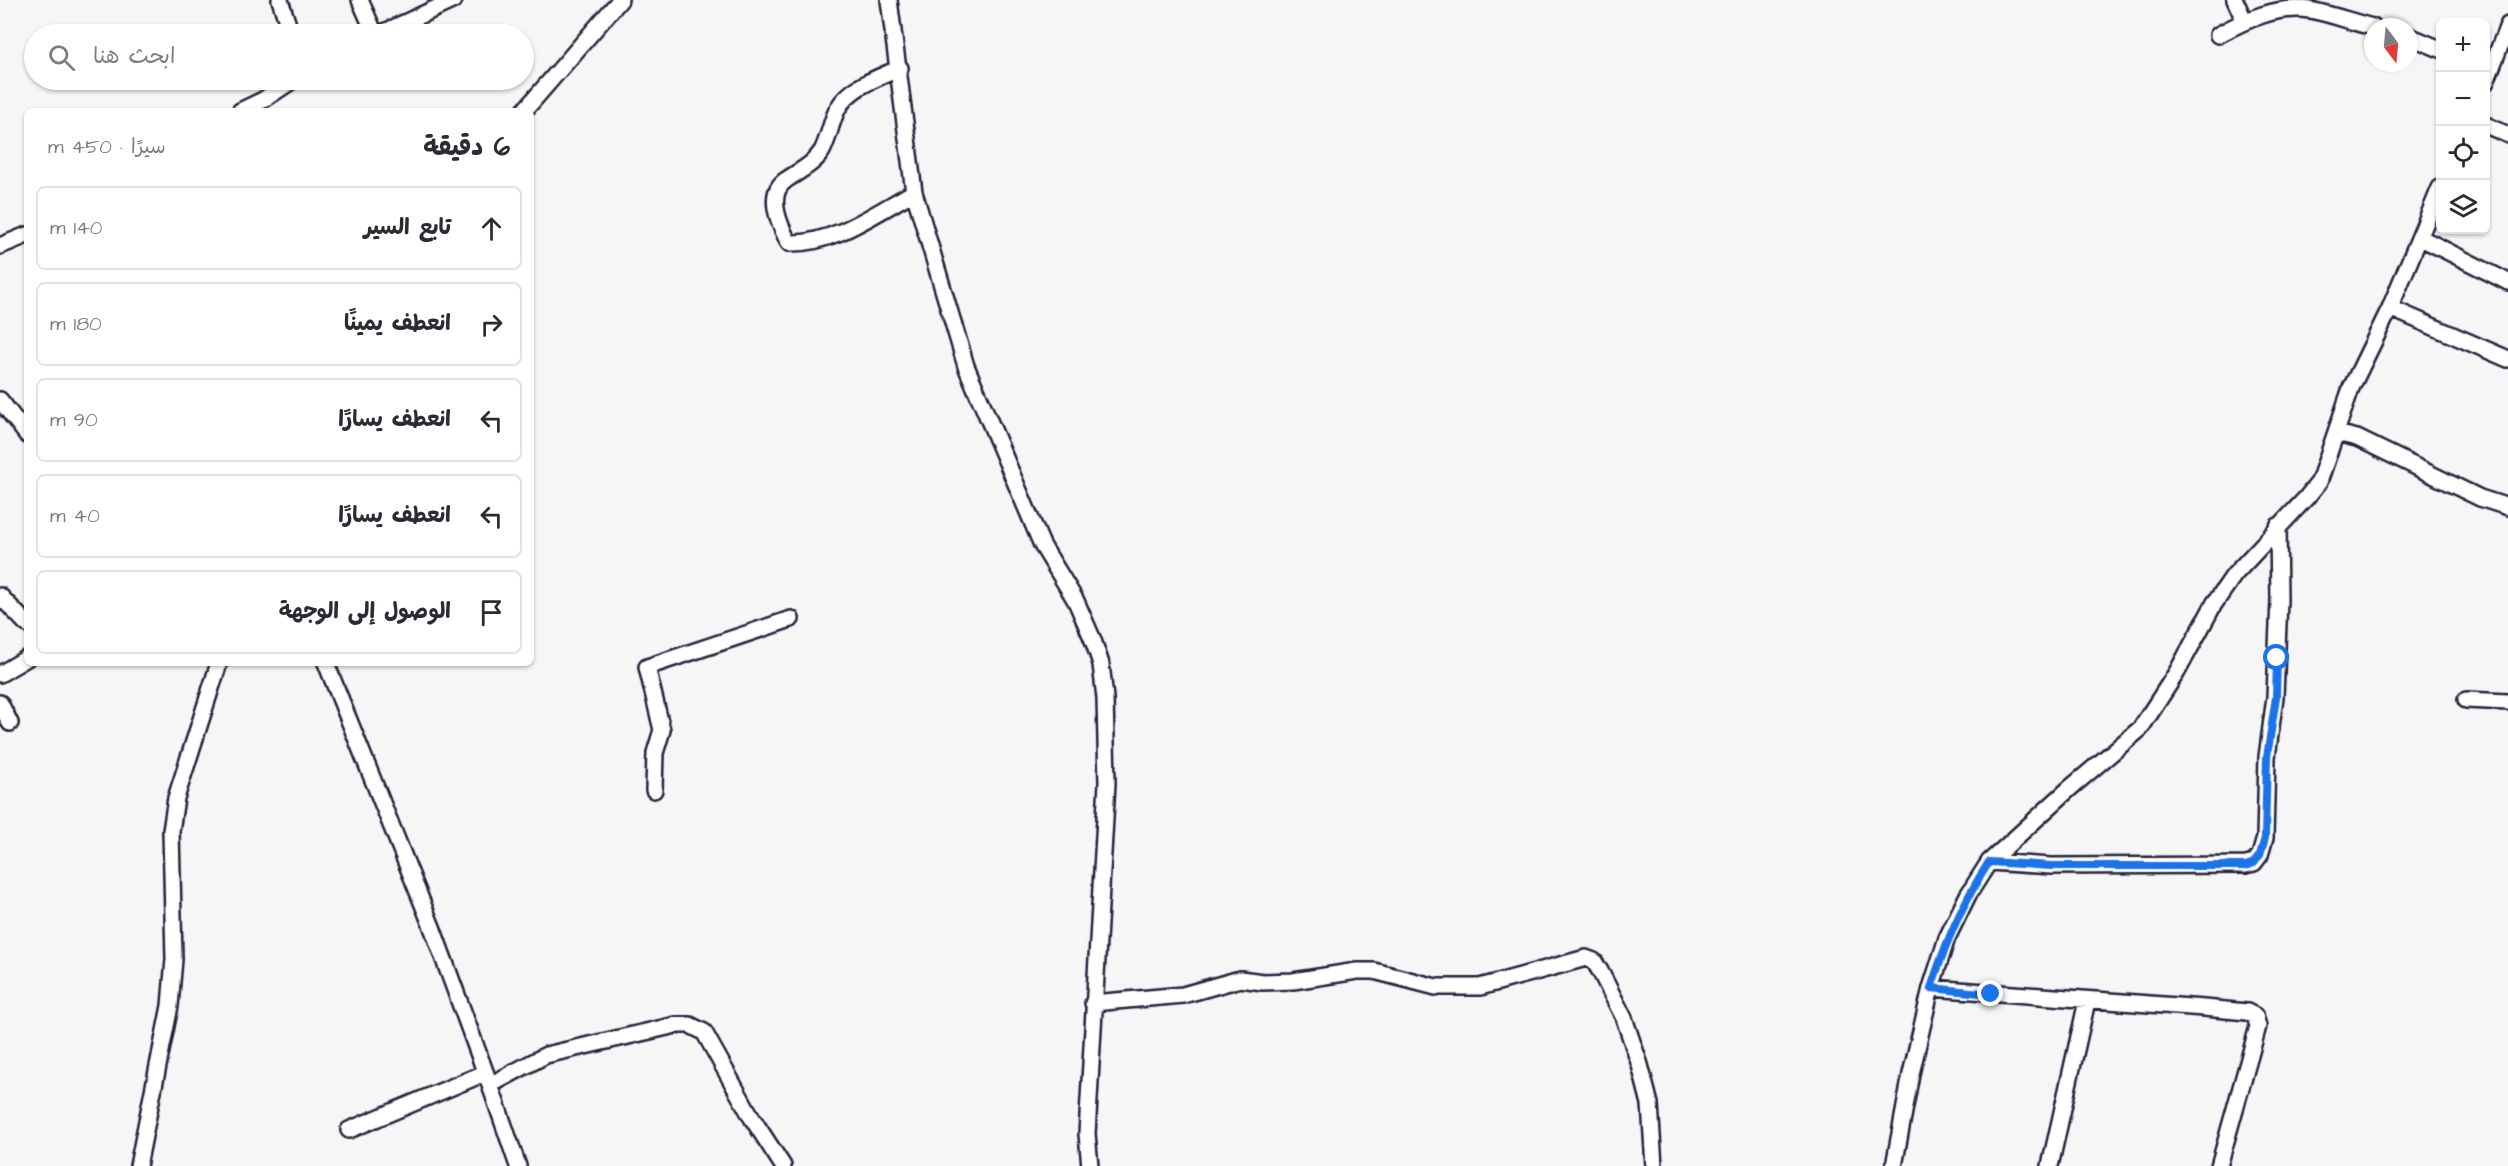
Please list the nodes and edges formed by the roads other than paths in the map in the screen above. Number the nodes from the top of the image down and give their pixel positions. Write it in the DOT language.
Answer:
graph roads {
  1 [pos="280,0"];
  2 [pos="360,0"];
  3 [pos="454,0"];
  4 [pos="620,0"];
  5 [pos="889,0"];
  6 [pos="2235,0"];
  7 [pos="438,4"];
  8 [pos="2244,20"];
  9 [pos="288,24"];
  10 [pos="371,24"];
  11 [pos="399,24"];
  12 [pos="2364,25"];
  13 [pos="2508,25"];
  14 [pos="2218,35"];
  15 [pos="2418,40"];
  16 [pos="2436,47"];
  17 [pos="900,68"];
  18 [pos="2488,72"];
  19 [pos="278,90"];
  20 [pos="246,108"];
  21 [pos="527,108"];
  22 [pos="2488,126"];
  23 [pos="2508,135"];
  24 [pos="914,192"];
  25 [pos="2436,199"];
  26 [pos="24,236"];
  27 [pos="2421,238"];
  28 [pos="0,246"];
  29 [pos="2508,282"];
  30 [pos="2390,308"];
  31 [pos="2508,359"];
  32 [pos="0,400"];
  33 [pos="24,431"];
  34 [pos="2336,433"];
  35 [pos="2508,507"];
  36 [pos="2278,526"];
  37 [pos="0,596"];
  38 [pos="791,619"];
  39 [pos="24,621"];
  40 [pos="24,660"];
  41 [pos="327,666"];
  42 [pos="217,670"];
  43 [pos="0,674"];
  44 [pos="2466,700"];
  45 [pos="2508,702"];
  46 [pos="0,703"];
  47 [pos="10,723"];
  48 [pos="654,790"];
  49 [pos="1989,862"];
  50 [pos="1931,988"];
  51 [pos="2088,1000"];
  52 [pos="1093,1003"];
  53 [pos="488,1079"];
  54 [pos="349,1130"];
  55 [pos="138,1166"];
  56 [pos="518,1166"];
  57 [pos="783,1166"];
  58 [pos="1090,1166"];
  59 [pos="1654,1166"];
  60 [pos="1894,1166"];
  61 [pos="2050,1166"];
  62 [pos="2219,1166"];
  1 -- 9 [label="street"];
  2 -- 10 [label="street"];
  3 -- 7 [label="street"];
  4 -- 21 [label="street"];
  5 -- 17 [label="street"];
  6 -- 8 [label="street"];
  7 -- 11 [label="street"];
  8 -- 12 [label="street"];
  8 -- 14 [label="street"];
  13 -- 18 [label="street"];
  15 -- 16 [label="street"];
  17 -- 24 [label="street"];
  17 -- 24 [label="street"];
  19 -- 20 [label="street"];
  22 -- 23 [label="street"];
  24 -- 52 [label="street"];
  25 -- 27 [label="street"];
  26 -- 28 [label="street"];
  27 -- 29 [label="street"];
  27 -- 30 [label="street"];
  30 -- 31 [label="street"];
  30 -- 34 [label="street"];
  32 -- 33 [label="street"];
  34 -- 35 [label="street"];
  34 -- 36 [label="street"];
  36 -- 49 [label="street"];
  36 -- 49 [label="street"];
  37 -- 39 [label="street"];
  38 -- 48 [label="street"];
  40 -- 43 [label="street"];
  41 -- 53 [label="street"];
  42 -- 55 [label="street"];
  44 -- 45 [label="street"];
  46 -- 47 [label="street"];
  49 -- 50 [label="street"];
  50 -- 51 [label="street"];
  50 -- 60 [label="street"];
  51 -- 61 [label="street"];
  51 -- 62 [label="street"];
  52 -- 58 [label="street"];
  52 -- 59 [label="street"];
  53 -- 54 [label="street"];
  53 -- 56 [label="street"];
  53 -- 57 [label="street"];
}
